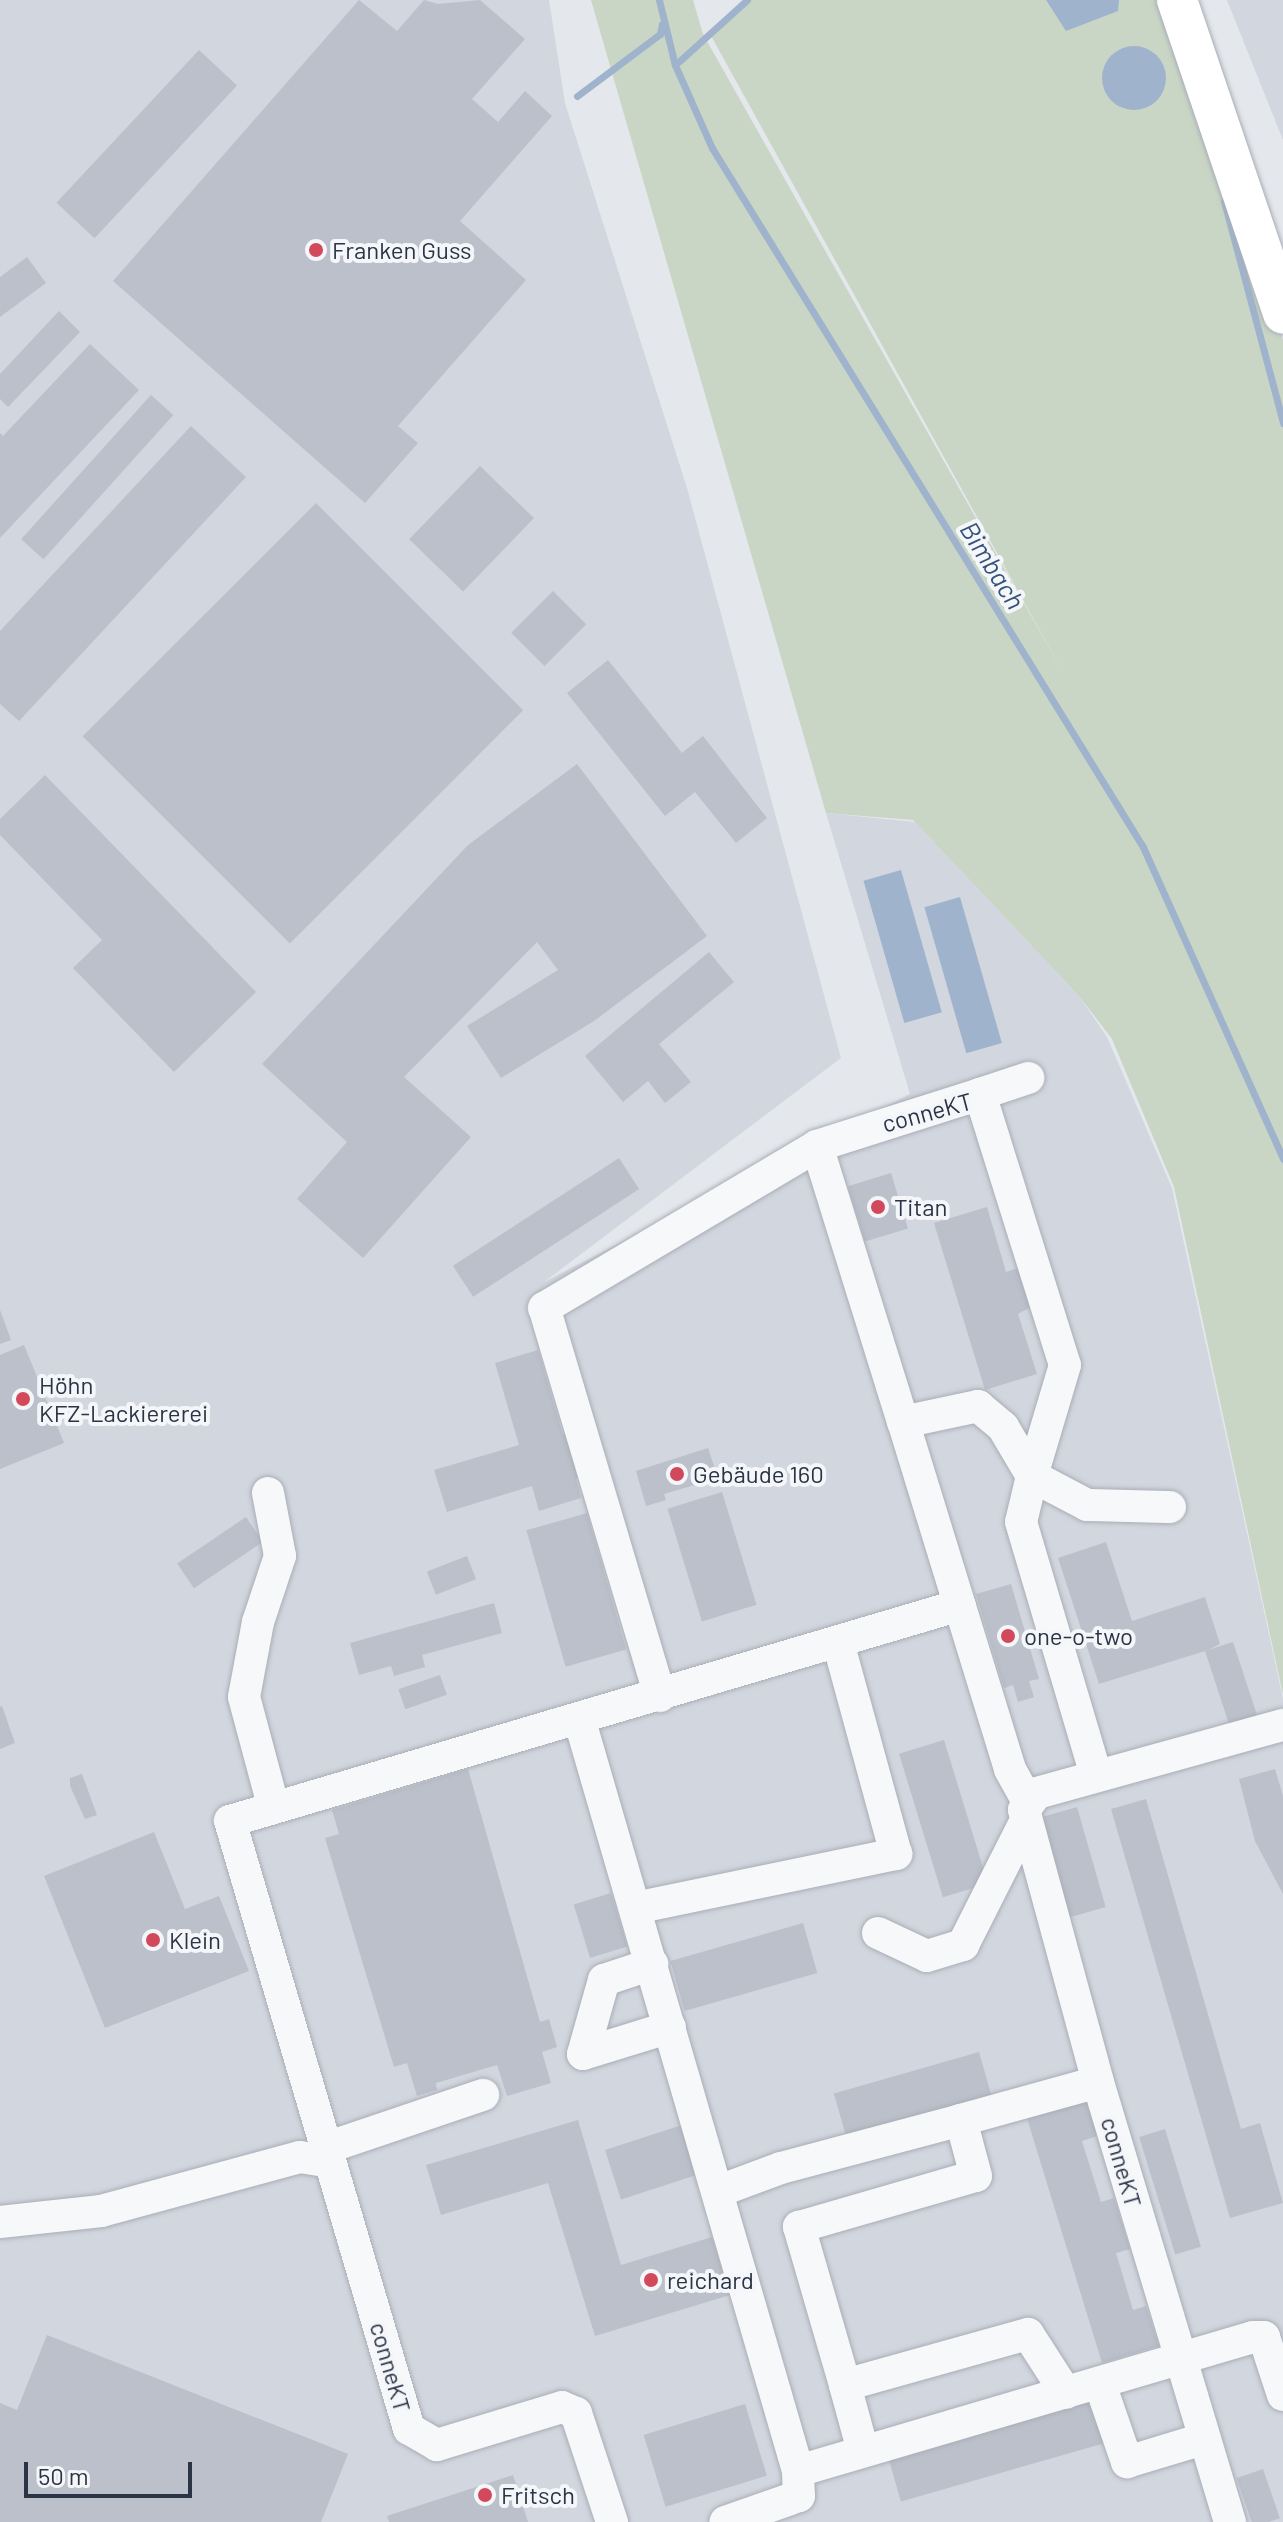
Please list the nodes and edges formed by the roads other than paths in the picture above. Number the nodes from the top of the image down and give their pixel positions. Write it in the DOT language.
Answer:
graph roads {
  1 [pos="1177,0"];
  2 [pos="1283,314"];
  3 [pos="1028,1078"];
  4 [pos="980,1094"];
  5 [pos="817,1146"];
  6 [pos="903,1422"];
  7 [pos="1032,1476"];
  8 [pos="268,1493"];
  9 [pos="1170,1507"];
  10 [pos="960,1605"];
  11 [pos="838,1642"];
  12 [pos="660,1696"];
  13 [pos="579,1718"];
  14 [pos="1283,1725"];
  15 [pos="1096,1775"];
  16 [pos="273,1805"];
  17 [pos="1026,1811"];
  18 [pos="635,1908"];
  19 [pos="878,1933"];
  20 [pos="652,1964"];
  21 [pos="670,2027"];
  22 [pos="1098,2082"];
  23 [pos="483,2095"];
  24 [pos="961,2120"];
  25 [pos="328,2155"];
  26 [pos="719,2191"];
  27 [pos="0,2222"];
  28 [pos="1181,2361"];
  29 [pos="1100,2384"];
  30 [pos="845,2385"];
  31 [pos="1066,2393"];
  32 [pos="1283,2395"];
  33 [pos="1203,2439"];
  34 [pos="863,2451"];
  35 [pos="799,2484"];
  36 [pos="612,2522"];
  37 [pos="725,2522"];
  38 [pos="1230,2522"];
  1 -- 2 [label="main road"];
  3 -- 4 [label="street"];
  4 -- 5 [label="street, conneKT"];
  4 -- 7 [label="street, conneKT"];
  5 -- 6 [label="street, conneKT"];
  5 -- 12 [label="street"];
  6 -- 7 [label="street"];
  6 -- 10 [label="street, conneKT"];
  7 -- 9 [label="street"];
  7 -- 15 [label="street, conneKT"];
  8 -- 16 [label="street"];
  10 -- 11 [label="street"];
  10 -- 17 [label="street, conneKT"];
  11 -- 12 [label="street"];
  11 -- 18 [label="street"];
  12 -- 13 [label="street"];
  13 -- 16 [label="street"];
  13 -- 18 [label="street"];
  14 -- 15 [label="street"];
  15 -- 17 [label="street"];
  16 -- 25 [label="street, conneKT"];
  17 -- 19 [label="street"];
  17 -- 22 [label="street, conneKT"];
  18 -- 20 [label="street"];
  20 -- 21 [label="street"];
  20 -- 21 [label="street"];
  21 -- 26 [label="street"];
  22 -- 24 [label="street"];
  22 -- 28 [label="street, conneKT"];
  23 -- 25 [label="street"];
  24 -- 26 [label="street"];
  24 -- 30 [label="street"];
  25 -- 27 [label="street"];
  25 -- 36 [label="street, conneKT"];
  26 -- 35 [label="street"];
  28 -- 29 [label="street"];
  28 -- 32 [label="street"];
  28 -- 33 [label="street, conneKT"];
  29 -- 31 [label="street"];
  29 -- 33 [label="street"];
  30 -- 31 [label="street"];
  30 -- 34 [label="street"];
  31 -- 34 [label="street"];
  33 -- 38 [label="street, conneKT"];
  34 -- 35 [label="street"];
  35 -- 37 [label="street"];
}
